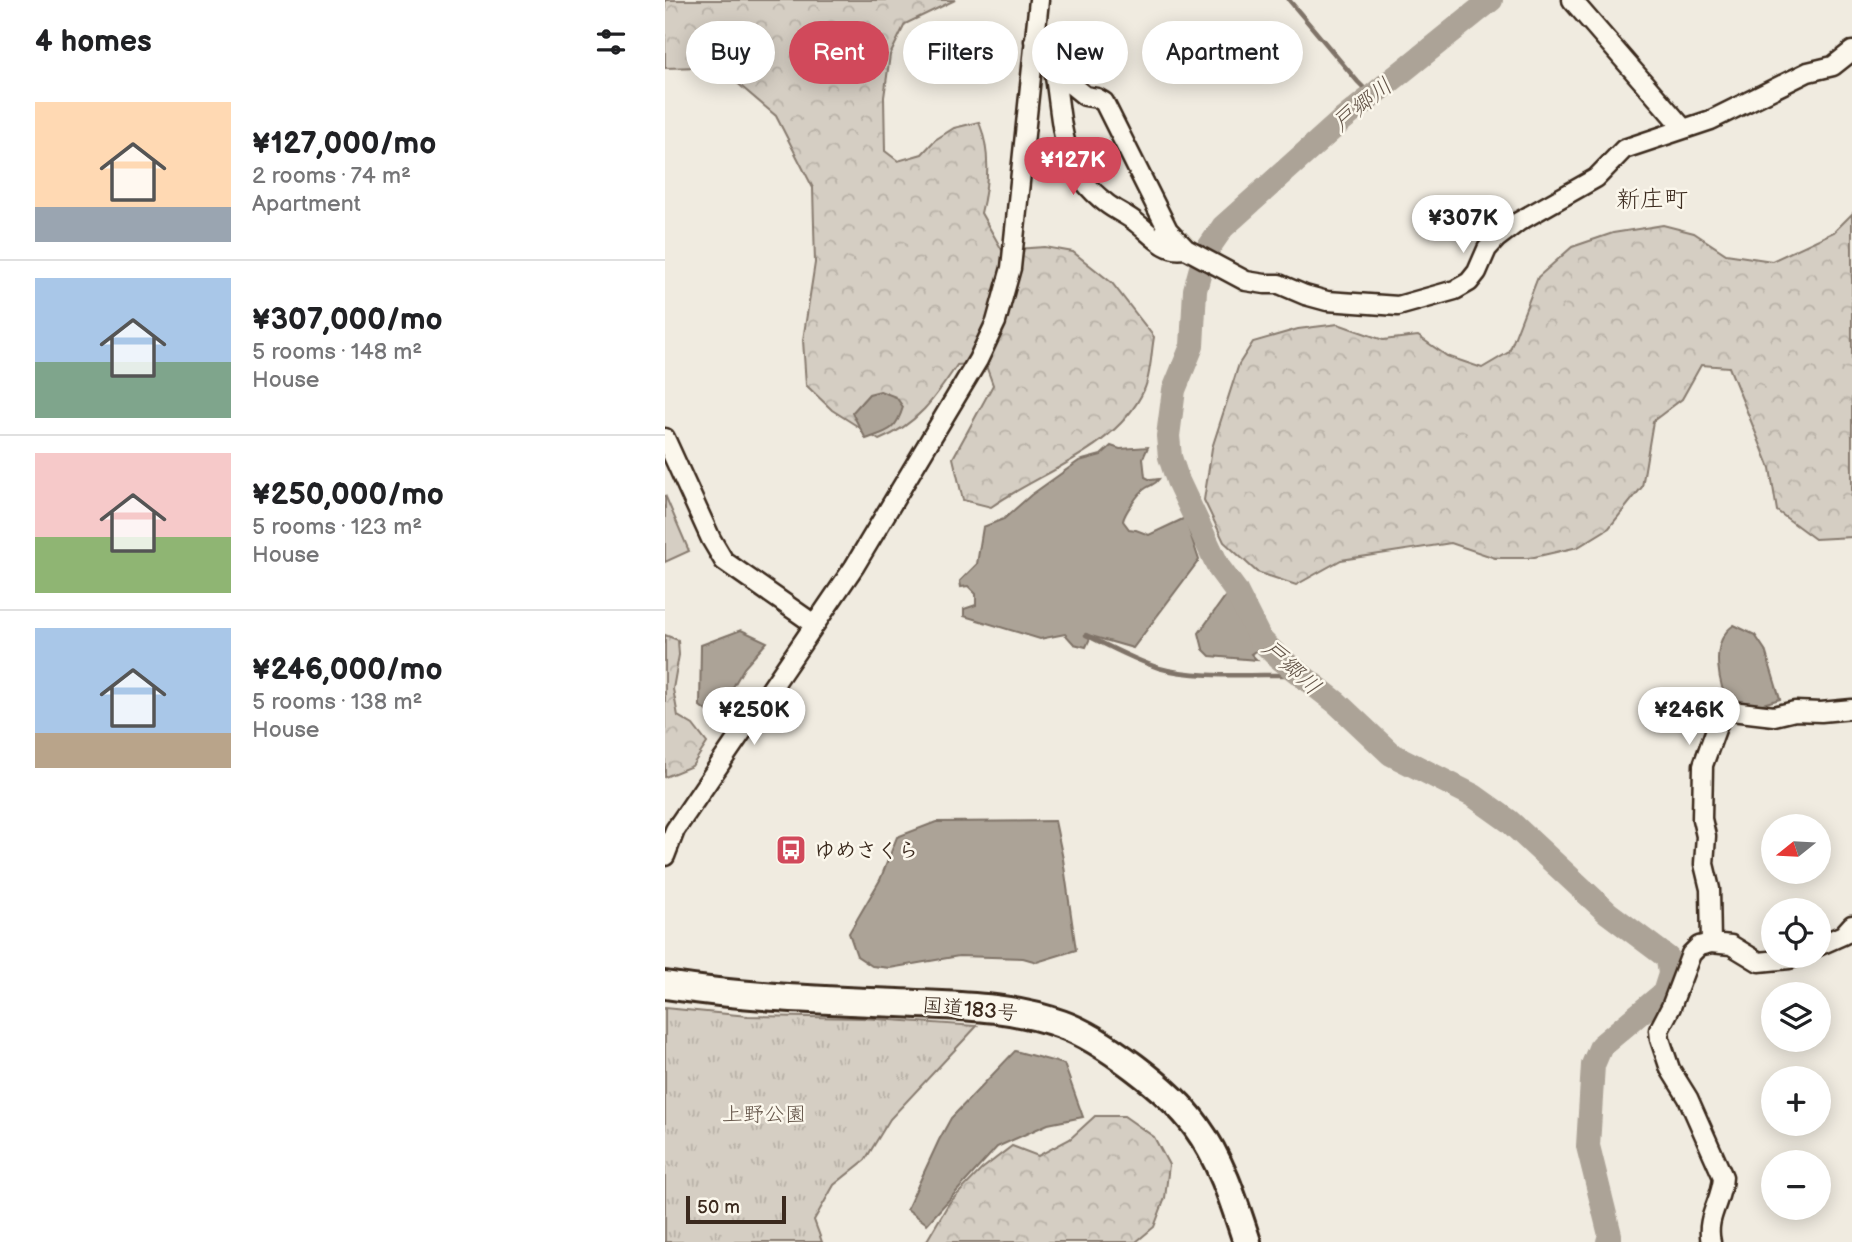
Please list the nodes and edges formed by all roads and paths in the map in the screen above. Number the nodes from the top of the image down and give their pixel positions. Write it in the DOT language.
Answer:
graph roads {
  1 [pos="1039,0"];
  2 [pos="1572,0"];
  3 [pos="1036,21"];
  4 [pos="1852,51"];
  5 [pos="1032,61"];
  6 [pos="1055,84"];
  7 [pos="1070,84"];
  8 [pos="1683,128"];
  9 [pos="1198,255"];
  10 [pos="665,438"];
  11 [pos="814,624"];
  12 [pos="1852,709"];
  13 [pos="665,856"];
  14 [pos="1849,933"];
  15 [pos="1831,941"];
  16 [pos="1711,943"];
  17 [pos="1761,962"];
  18 [pos="665,985"];
  19 [pos="1247,1242"];
  20 [pos="1711,1242"];
  1 -- 3 [label="street"];
  2 -- 8 [label="street"];
  4 -- 8 [label="street"];
  5 -- 11 [label="street"];
  6 -- 9 [label="street"];
  7 -- 9 [label="street"];
  8 -- 9 [label="street"];
  10 -- 11 [label="street"];
  11 -- 13 [label="street"];
  12 -- 16 [label="street"];
  14 -- 15 [label="street"];
  16 -- 17 [label="street"];
  16 -- 20 [label="street"];
  18 -- 19 [label="highway, 国道183号"];
}
